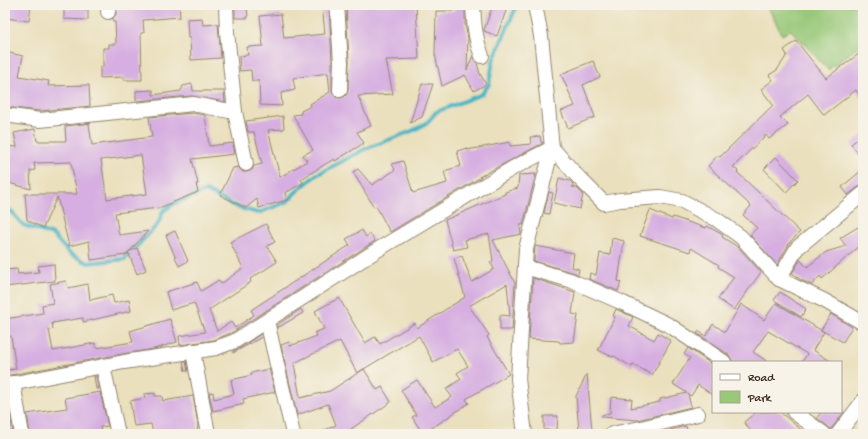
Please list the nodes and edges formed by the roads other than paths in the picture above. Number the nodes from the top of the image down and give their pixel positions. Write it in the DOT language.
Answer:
graph roads {
  1 [pos="226,5"];
  2 [pos="337,5"];
  3 [pos="473,5"];
  4 [pos="536,5"];
  5 [pos="482,56"];
  6 [pos="340,90"];
  7 [pos="235,112"];
  8 [pos="5,115"];
  9 [pos="552,148"];
  10 [pos="246,164"];
  11 [pos="863,194"];
  12 [pos="525,266"];
  13 [pos="779,279"];
  14 [pos="267,321"];
  15 [pos="863,323"];
  16 [pos="193,350"];
  17 [pos="723,361"];
  18 [pos="103,366"];
  19 [pos="9,384"];
  20 [pos="863,400"];
  21 [pos="795,413"];
  22 [pos="698,414"];
  23 [pos="22,434"];
  24 [pos="118,434"];
  25 [pos="208,434"];
  26 [pos="293,434"];
  27 [pos="525,434"];
  28 [pos="612,434"];
  29 [pos="824,434"];
  30 [pos="838,434"];
  1 -- 7 [label="street"];
  2 -- 6 [label="street"];
  3 -- 5 [label="street"];
  4 -- 9 [label="street"];
  7 -- 8 [label="street"];
  7 -- 10 [label="street"];
  9 -- 12 [label="street"];
  9 -- 13 [label="street"];
  9 -- 14 [label="street"];
  11 -- 13 [label="street"];
  12 -- 17 [label="street"];
  12 -- 27 [label="street"];
  13 -- 15 [label="street"];
  14 -- 16 [label="street"];
  14 -- 26 [label="street"];
  16 -- 18 [label="street"];
  16 -- 25 [label="street"];
  18 -- 19 [label="street"];
  18 -- 24 [label="street"];
  19 -- 23 [label="street"];
  20 -- 30 [label="street"];
  21 -- 29 [label="street"];
  22 -- 28 [label="street"];
}
